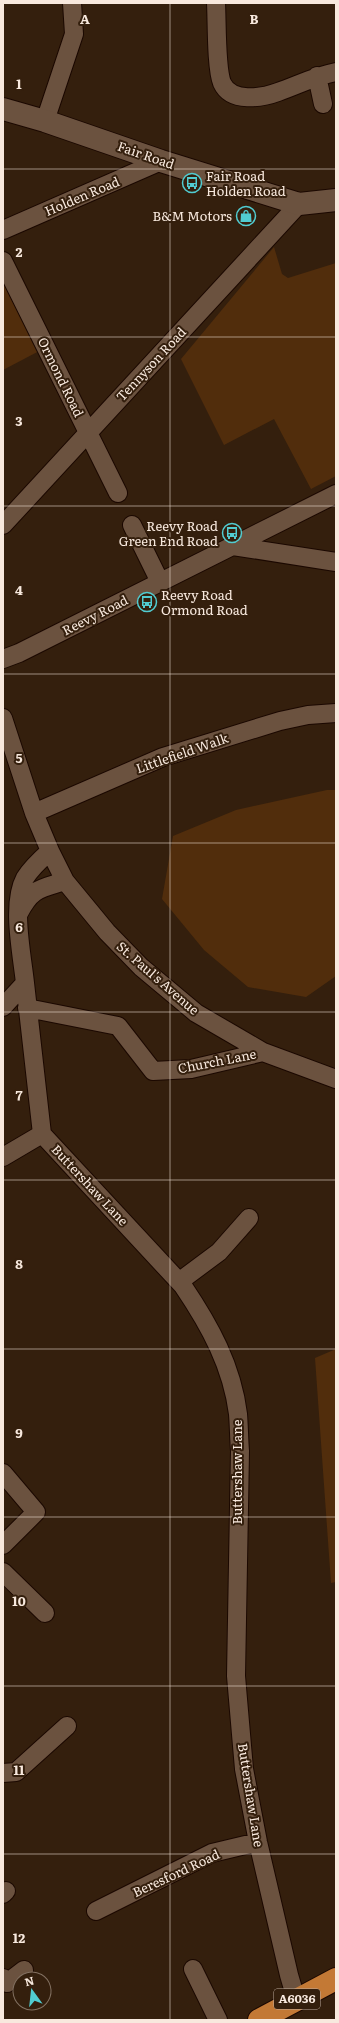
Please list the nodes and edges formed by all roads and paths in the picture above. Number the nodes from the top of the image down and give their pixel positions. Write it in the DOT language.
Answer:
graph roads {
  1 [pos="72,3"];
  2 [pos="216,3"];
  3 [pos="336,72"];
  4 [pos="317,76"];
  5 [pos="323,104"];
  6 [pos="3,109"];
  7 [pos="45,120"];
  8 [pos="161,161"];
  9 [pos="336,200"];
  10 [pos="299,204"];
  11 [pos="3,230"];
  12 [pos="3,261"];
  13 [pos="88,432"];
  14 [pos="118,493"];
  15 [pos="336,494"];
  16 [pos="3,525"];
  17 [pos="132,525"];
  18 [pos="233,546"];
  19 [pos="336,562"];
  20 [pos="160,582"];
  21 [pos="3,659"];
  22 [pos="336,713"];
  23 [pos="3,718"];
  24 [pos="34,813"];
  25 [pos="50,850"];
  26 [pos="65,881"];
  27 [pos="19,915"];
  28 [pos="25,983"];
  29 [pos="3,1007"];
  30 [pos="27,1008"];
  31 [pos="263,1052"];
  32 [pos="336,1079"];
  33 [pos="42,1134"];
  34 [pos="3,1157"];
  35 [pos="249,1218"];
  36 [pos="180,1281"];
  37 [pos="3,1473"];
  38 [pos="3,1545"];
  39 [pos="3,1572"];
  40 [pos="45,1613"];
  41 [pos="67,1726"];
  42 [pos="3,1773"];
  43 [pos="258,1842"];
  44 [pos="96,1911"];
  45 [pos="193,1969"];
  46 [pos="24,1970"];
  47 [pos="3,1978"];
  48 [pos="336,1979"];
  49 [pos="296,1999"];
  50 [pos="218,2020"];
  51 [pos="259,2020"];
  1 -- 7 [label="street"];
  2 -- 4 [label="street"];
  3 -- 4 [label="street"];
  4 -- 5 [label="street"];
  6 -- 7 [label="main road, Fair Road"];
  7 -- 8 [label="main road, Fair Road"];
  8 -- 10 [label="main road, Fair Road"];
  8 -- 11 [label="street, Holden Road"];
  9 -- 10 [label="main road, Fair Road"];
  10 -- 13 [label="street, Tennyson Road"];
  12 -- 13 [label="street, Ormond Road"];
  13 -- 14 [label="street, Ormond Road"];
  13 -- 16 [label="street, Tennyson Road"];
  15 -- 18 [label="street, Reevy Road"];
  17 -- 20 [label="street"];
  18 -- 19 [label="street"];
  18 -- 20 [label="street, Reevy Road"];
  20 -- 21 [label="street, Reevy Road"];
  22 -- 24 [label="street, Littlefield Walk"];
  23 -- 24 [label="street, St. Paul's Avenue"];
  24 -- 25 [label="street, St. Paul's Avenue"];
  25 -- 26 [label="street, St. Paul's Avenue"];
  25 -- 27 [label="street, Buttershaw Lane"];
  26 -- 27 [label="street"];
  26 -- 31 [label="street, St. Paul's Avenue"];
  27 -- 28 [label="street, Buttershaw Lane"];
  28 -- 29 [label="street"];
  28 -- 30 [label="street, Buttershaw Lane"];
  30 -- 31 [label="street, Church Lane"];
  30 -- 33 [label="street, Buttershaw Lane"];
  31 -- 32 [label="street, St. Paul's Avenue"];
  33 -- 34 [label="street"];
  33 -- 36 [label="street, Buttershaw Lane"];
  35 -- 36 [label="street"];
  36 -- 43 [label="street, Buttershaw Lane"];
  37 -- 38 [label="street"];
  39 -- 40 [label="street"];
  41 -- 42 [label="street"];
  43 -- 44 [label="street, Beresford Road"];
  43 -- 49 [label="street, Buttershaw Lane"];
  45 -- 50 [label="street"];
  46 -- 47 [label="street"];
  48 -- 49 [label="highway, A6036"];
  49 -- 51 [label="highway, A6036"];
}
